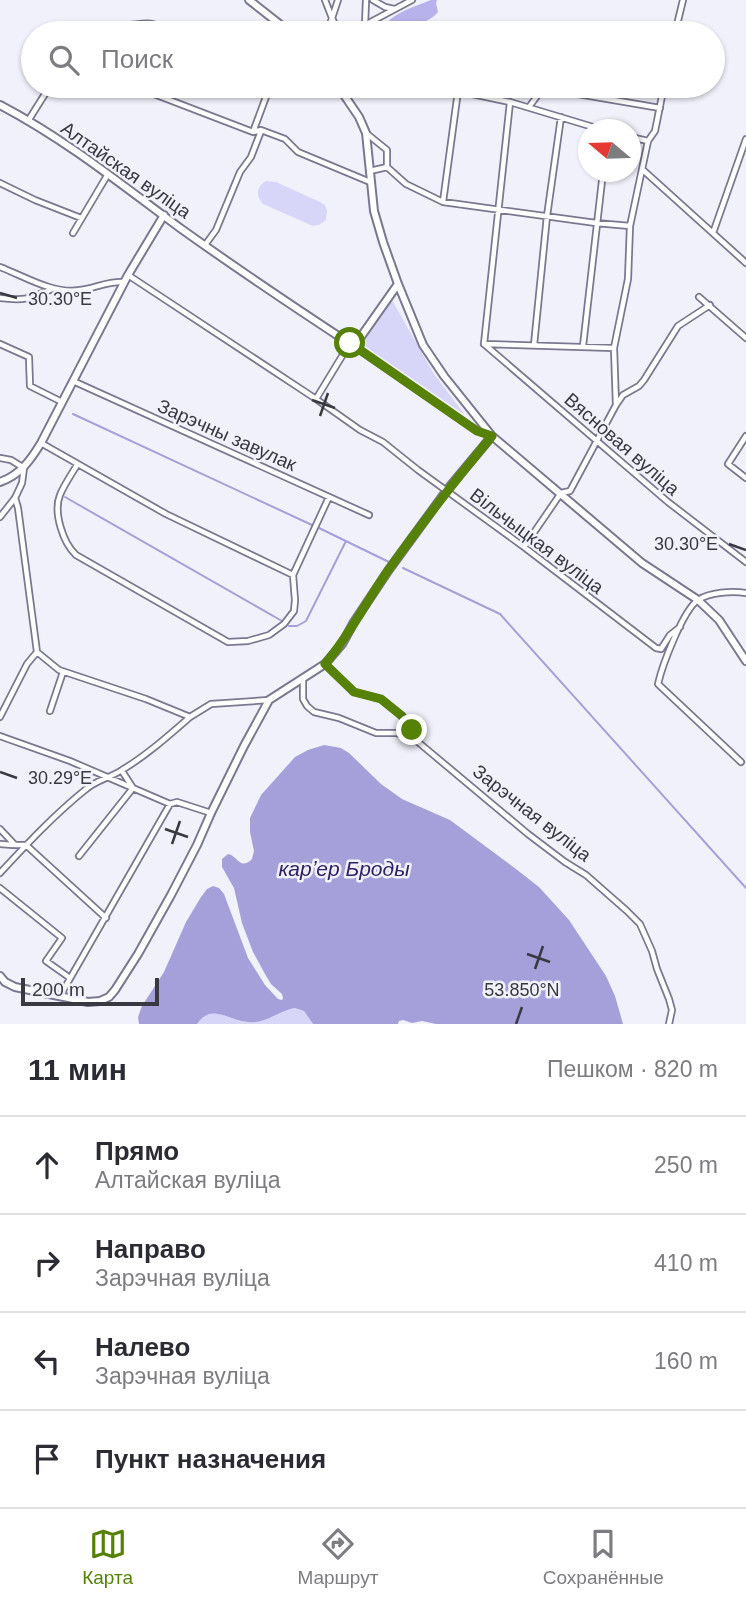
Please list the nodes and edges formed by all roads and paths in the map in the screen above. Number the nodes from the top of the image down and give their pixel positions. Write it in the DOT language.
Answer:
graph roads {
  1 [pos="249,0"];
  2 [pos="325,0"];
  3 [pos="338,0"];
  4 [pos="366,0"];
  5 [pos="373,0"];
  6 [pos="412,0"];
  7 [pos="683,0"];
  8 [pos="395,9"];
  9 [pos="332,18"];
  10 [pos="276,21"];
  11 [pos="331,21"];
  12 [pos="333,21"];
  13 [pos="365,21"];
  14 [pos="372,21"];
  15 [pos="678,21"];
  16 [pos="42,98"];
  17 [pos="164,98"];
  18 [pos="266,98"];
  19 [pos="346,98"];
  20 [pos="457,98"];
  21 [pos="491,98"];
  22 [pos="536,98"];
  23 [pos="602,98"];
  24 [pos="662,98"];
  25 [pos="510,102"];
  26 [pos="0,105"];
  27 [pos="529,107"];
  28 [pos="660,108"];
  29 [pos="561,117"];
  30 [pos="28,121"];
  31 [pos="578,122"];
  32 [pos="261,130"];
  33 [pos="253,132"];
  34 [pos="366,133"];
  35 [pos="641,139"];
  36 [pos="746,139"];
  37 [pos="648,141"];
  38 [pos="387,167"];
  39 [pos="643,170"];
  40 [pos="370,171"];
  41 [pos="108,173"];
  42 [pos="370,182"];
  43 [pos="602,182"];
  44 [pos="0,183"];
  45 [pos="443,202"];
  46 [pos="499,210"];
  47 [pos="164,215"];
  48 [pos="547,216"];
  49 [pos="81,218"];
  50 [pos="597,223"];
  51 [pos="630,226"];
  52 [pos="73,233"];
  53 [pos="713,233"];
  54 [pos="205,245"];
  55 [pos="746,262"];
  56 [pos="0,267"];
  57 [pos="126,279"];
  58 [pos="398,285"];
  59 [pos="53,289"];
  60 [pos="699,297"];
  61 [pos="0,298"];
  62 [pos="710,305"];
  63 [pos="746,338"];
  64 [pos="0,344"];
  65 [pos="351,344"];
  66 [pos="484,344"];
  67 [pos="534,345"];
  68 [pos="583,346"];
  69 [pos="614,348"];
  70 [pos="73,381"];
  71 [pos="316,399"];
  72 [pos="62,402"];
  73 [pos="616,405"];
  74 [pos="492,436"];
  75 [pos="746,436"];
  76 [pos="597,441"];
  77 [pos="41,443"];
  78 [pos="0,457"];
  79 [pos="77,465"];
  80 [pos="24,468"];
  81 [pos="746,478"];
  82 [pos="0,482"];
  83 [pos="447,490"];
  84 [pos="561,493"];
  85 [pos="329,497"];
  86 [pos="15,498"];
  87 [pos="369,515"];
  88 [pos="0,517"];
  89 [pos="524,547"];
  90 [pos="746,562"];
  91 [pos="293,575"];
  92 [pos="746,593"];
  93 [pos="698,600"];
  94 [pos="680,628"];
  95 [pos="37,652"];
  96 [pos="746,661"];
  97 [pos="325,664"];
  98 [pos="63,671"];
  99 [pos="303,678"];
  100 [pos="269,700"];
  101 [pos="50,711"];
  102 [pos="0,717"];
  103 [pos="190,717"];
  104 [pos="0,736"];
  105 [pos="418,742"];
  106 [pos="741,762"];
  107 [pos="122,771"];
  108 [pos="111,778"];
  109 [pos="133,788"];
  110 [pos="170,804"];
  111 [pos="211,813"];
  112 [pos="0,829"];
  113 [pos="0,844"];
  114 [pos="15,845"];
  115 [pos="26,845"];
  116 [pos="79,856"];
  117 [pos="0,873"];
  118 [pos="0,888"];
  119 [pos="106,918"];
  120 [pos="70,978"];
  121 [pos="2,979"];
  122 [pos="59,997"];
  123 [pos="668,1024"];
  1 -- 10 [label="main road"];
  2 -- 9 [label="street"];
  3 -- 9 [label="street"];
  4 -- 13 [label="street"];
  5 -- 8 [label="street"];
  6 -- 8 [label="street"];
  7 -- 15 [label="street"];
  8 -- 14 [label="street"];
  9 -- 11 [label="street"];
  9 -- 12 [label="street"];
  16 -- 30 [label="street"];
  17 -- 33 [label="street"];
  18 -- 33 [label="street"];
  19 -- 34 [label="main road, Алтайская вуліца"];
  20 -- 45 [label="street"];
  21 -- 25 [label="street"];
  22 -- 27 [label="street"];
  23 -- 28 [label="street"];
  24 -- 28 [label="street"];
  25 -- 27 [label="street"];
  25 -- 46 [label="street"];
  26 -- 30 [label="main road, Алтайская вуліца"];
  27 -- 29 [label="street"];
  28 -- 37 [label="street"];
  29 -- 31 [label="street"];
  29 -- 48 [label="street"];
  30 -- 41 [label="main road, Алтайская вуліца"];
  32 -- 33 [label="street"];
  32 -- 42 [label="street"];
  32 -- 54 [label="street"];
  34 -- 38 [label="street"];
  34 -- 40 [label="main road, Алтайская вуліца"];
  35 -- 37 [label="street"];
  36 -- 53 [label="street"];
  37 -- 39 [label="street"];
  38 -- 40 [label="street"];
  38 -- 45 [label="street"];
  39 -- 51 [label="street"];
  39 -- 53 [label="street"];
  40 -- 42 [label="main road, Алтайская вуліца"];
  41 -- 47 [label="main road, Алтайская вуліца"];
  41 -- 49 [label="street"];
  42 -- 58 [label="main road, Алтайская вуліца"];
  43 -- 50 [label="street"];
  44 -- 49 [label="street"];
  45 -- 46 [label="street"];
  46 -- 48 [label="street"];
  46 -- 66 [label="street"];
  47 -- 54 [label="main road, Алтайская вуліца"];
  47 -- 57 [label="main road"];
  48 -- 50 [label="street"];
  48 -- 67 [label="street"];
  49 -- 52 [label="street"];
  50 -- 51 [label="street"];
  50 -- 68 [label="street"];
  51 -- 69 [label="street"];
  53 -- 55 [label="street"];
  54 -- 65 [label="main road, Алтайская вуліца"];
  56 -- 59 [label="street"];
  57 -- 59 [label="street"];
  57 -- 70 [label="main road"];
  57 -- 71 [label="street, Вільчыцкая вуліца"];
  58 -- 65 [label="main road"];
  58 -- 74 [label="main road, Алтайская вуліца"];
  59 -- 61 [label="street"];
  60 -- 62 [label="street"];
  62 -- 63 [label="street"];
  62 -- 73 [label="street"];
  64 -- 72 [label="street"];
  65 -- 71 [label="street"];
  65 -- 74 [label="street, Алтайская вуліца"];
  66 -- 67 [label="street"];
  66 -- 76 [label="street, Вясновая вуліца"];
  67 -- 68 [label="street"];
  68 -- 69 [label="street"];
  69 -- 73 [label="street"];
  70 -- 72 [label="main road"];
  70 -- 85 [label="street, Зарэчны завулак"];
  71 -- 83 [label="street, Вільчыцкая вуліца"];
  72 -- 77 [label="main road"];
  73 -- 76 [label="street"];
  74 -- 83 [label="main road"];
  74 -- 84 [label="main road, Алтайская вуліца"];
  75 -- 81 [label="street"];
  76 -- 84 [label="street"];
  76 -- 90 [label="street, Вясновая вуліца"];
  77 -- 79 [label="street"];
  77 -- 80 [label="main road"];
  78 -- 80 [label="street"];
  79 -- 91 [label="street"];
  79 -- 91 [label="street"];
  80 -- 82 [label="main road"];
  80 -- 86 [label="street"];
  83 -- 89 [label="street, Вільчыцкая вуліца"];
  83 -- 97 [label="main road"];
  84 -- 89 [label="street"];
  84 -- 93 [label="main road, Алтайская вуліца"];
  85 -- 87 [label="street, Зарэчны завулак"];
  85 -- 91 [label="street"];
  86 -- 88 [label="street"];
  86 -- 95 [label="street"];
  89 -- 94 [label="street, Вільчыцкая вуліца"];
  92 -- 93 [label="street"];
  93 -- 94 [label="street"];
  93 -- 96 [label="main road, Алтайская вуліца"];
  94 -- 106 [label="street"];
  95 -- 98 [label="street"];
  95 -- 102 [label="street"];
  97 -- 99 [label="main road"];
  97 -- 105 [label="street, Зарэчная вуліца"];
  98 -- 101 [label="street"];
  98 -- 103 [label="street"];
  99 -- 100 [label="main road"];
  99 -- 105 [label="street"];
  100 -- 103 [label="street"];
  100 -- 111 [label="main road"];
  103 -- 107 [label="street"];
  104 -- 108 [label="street"];
  105 -- 123 [label="street, Зарэчная вуліца"];
  107 -- 108 [label="street"];
  107 -- 109 [label="street"];
  108 -- 109 [label="street"];
  108 -- 115 [label="street"];
  109 -- 110 [label="street"];
  109 -- 116 [label="street"];
  110 -- 111 [label="street"];
  110 -- 119 [label="street"];
  111 -- 122 [label="main road"];
  112 -- 114 [label="street"];
  113 -- 114 [label="street"];
  114 -- 115 [label="street"];
  115 -- 117 [label="street"];
  115 -- 119 [label="street"];
  118 -- 120 [label="street"];
  119 -- 120 [label="street"];
  120 -- 122 [label="street"];
  121 -- 122 [label="main road"];
}
